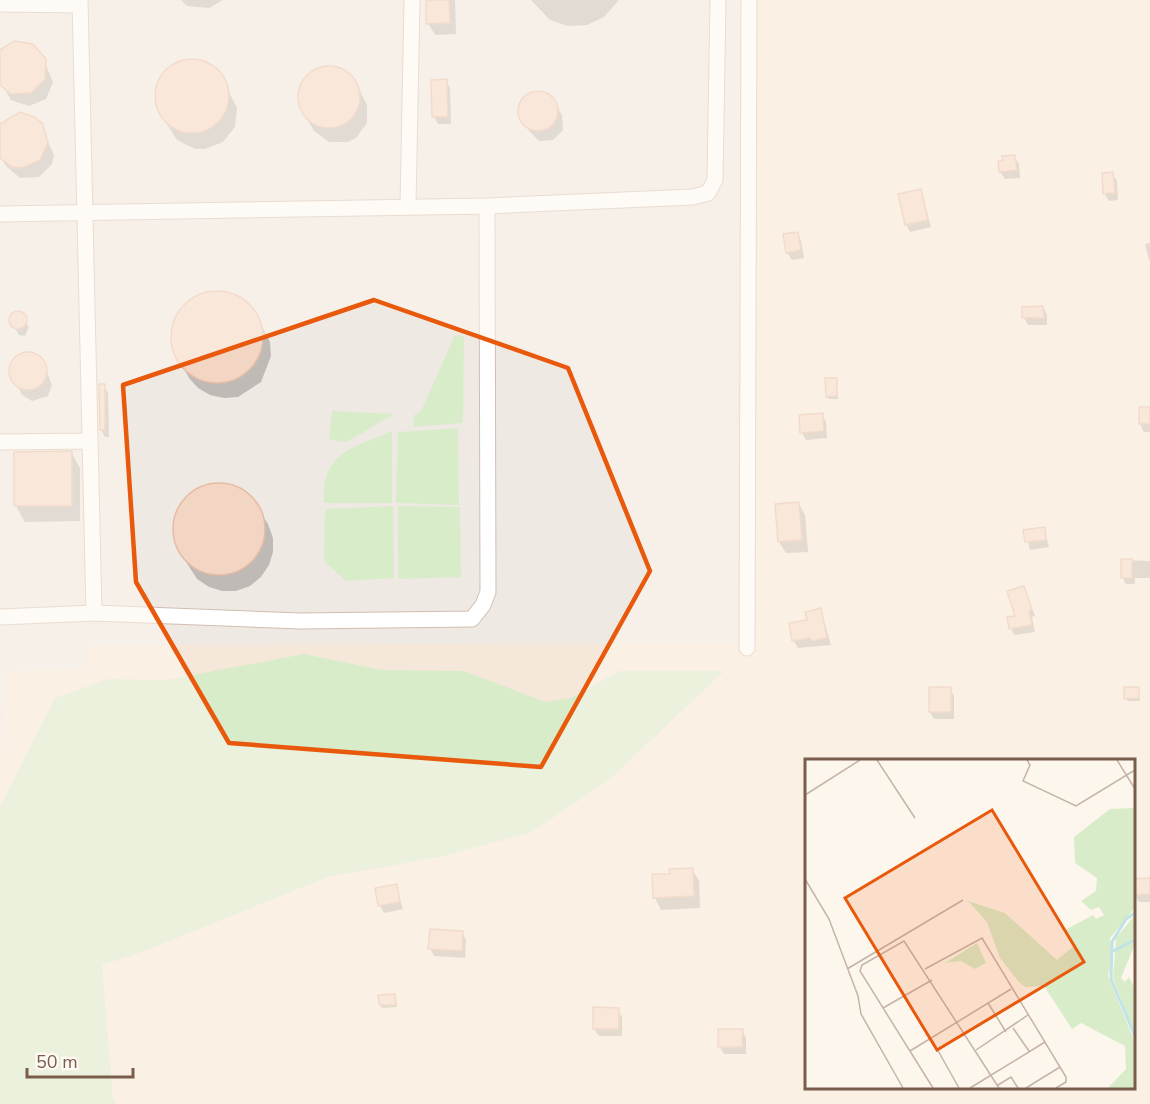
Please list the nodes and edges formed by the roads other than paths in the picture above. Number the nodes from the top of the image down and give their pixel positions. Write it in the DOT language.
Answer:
graph roads {
  1 [pos="412,0"];
  2 [pos="718,0"];
  3 [pos="749,0"];
  4 [pos="80,3"];
  5 [pos="0,4"];
  6 [pos="408,206"];
  7 [pos="487,206"];
  8 [pos="86,211"];
  9 [pos="0,214"];
  10 [pos="89,441"];
  11 [pos="0,442"];
  12 [pos="94,614"];
  13 [pos="0,617"];
  14 [pos="747,648"];
  1 -- 6 [label="street"];
  2 -- 7 [label="street"];
  3 -- 14 [label="street"];
  4 -- 5 [label="street"];
  4 -- 8 [label="street"];
  6 -- 7 [label="street"];
  6 -- 8 [label="street"];
  7 -- 12 [label="street"];
  8 -- 9 [label="street"];
  8 -- 10 [label="street"];
  10 -- 11 [label="street"];
  10 -- 12 [label="street"];
  12 -- 13 [label="street"];
}
